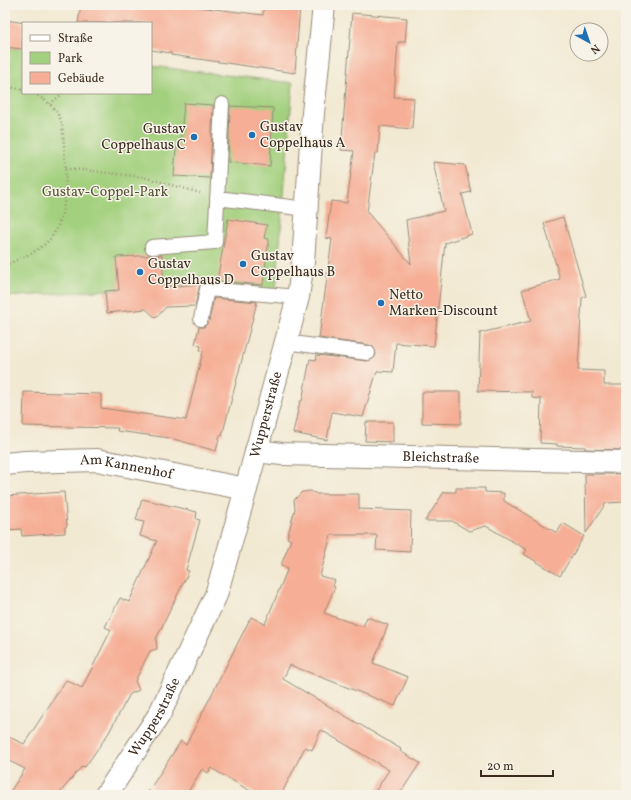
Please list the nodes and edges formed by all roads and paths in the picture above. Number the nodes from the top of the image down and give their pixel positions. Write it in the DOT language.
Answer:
graph roads {
  1 [pos="324,5"];
  2 [pos="613,5"];
  3 [pos="626,12"];
  4 [pos="5,86"];
  5 [pos="22,90"];
  6 [pos="35,94"];
  7 [pos="62,94"];
  8 [pos="50,104"];
  9 [pos="222,104"];
  10 [pos="66,168"];
  11 [pos="217,198"];
  12 [pos="307,209"];
  13 [pos="152,247"];
  14 [pos="5,265"];
  15 [pos="298,297"];
  16 [pos="201,319"];
  17 [pos="285,342"];
  18 [pos="368,353"];
  19 [pos="256,450"];
  20 [pos="626,462"];
  21 [pos="5,464"];
  22 [pos="246,489"];
  23 [pos="106,795"];
  1 -- 12 [label="street, Wupperstraße"];
  2 -- 3 [label="path"];
  4 -- 5 [label="path"];
  6 -- 8 [label="path"];
  7 -- 8 [label="path"];
  8 -- 10 [label="path"];
  9 -- 11 [label="lane"];
  10 -- 11 [label="path"];
  10 -- 14 [label="path"];
  11 -- 12 [label="lane"];
  11 -- 13 [label="lane"];
  12 -- 15 [label="street, Wupperstraße"];
  15 -- 16 [label="lane"];
  15 -- 17 [label="street, Wupperstraße"];
  17 -- 18 [label="lane"];
  17 -- 19 [label="street, Wupperstraße"];
  19 -- 20 [label="street, Bleichstraße"];
  19 -- 22 [label="street, Wupperstraße"];
  21 -- 22 [label="street, Am Kannenhof"];
  22 -- 23 [label="street, Wupperstraße"];
}
